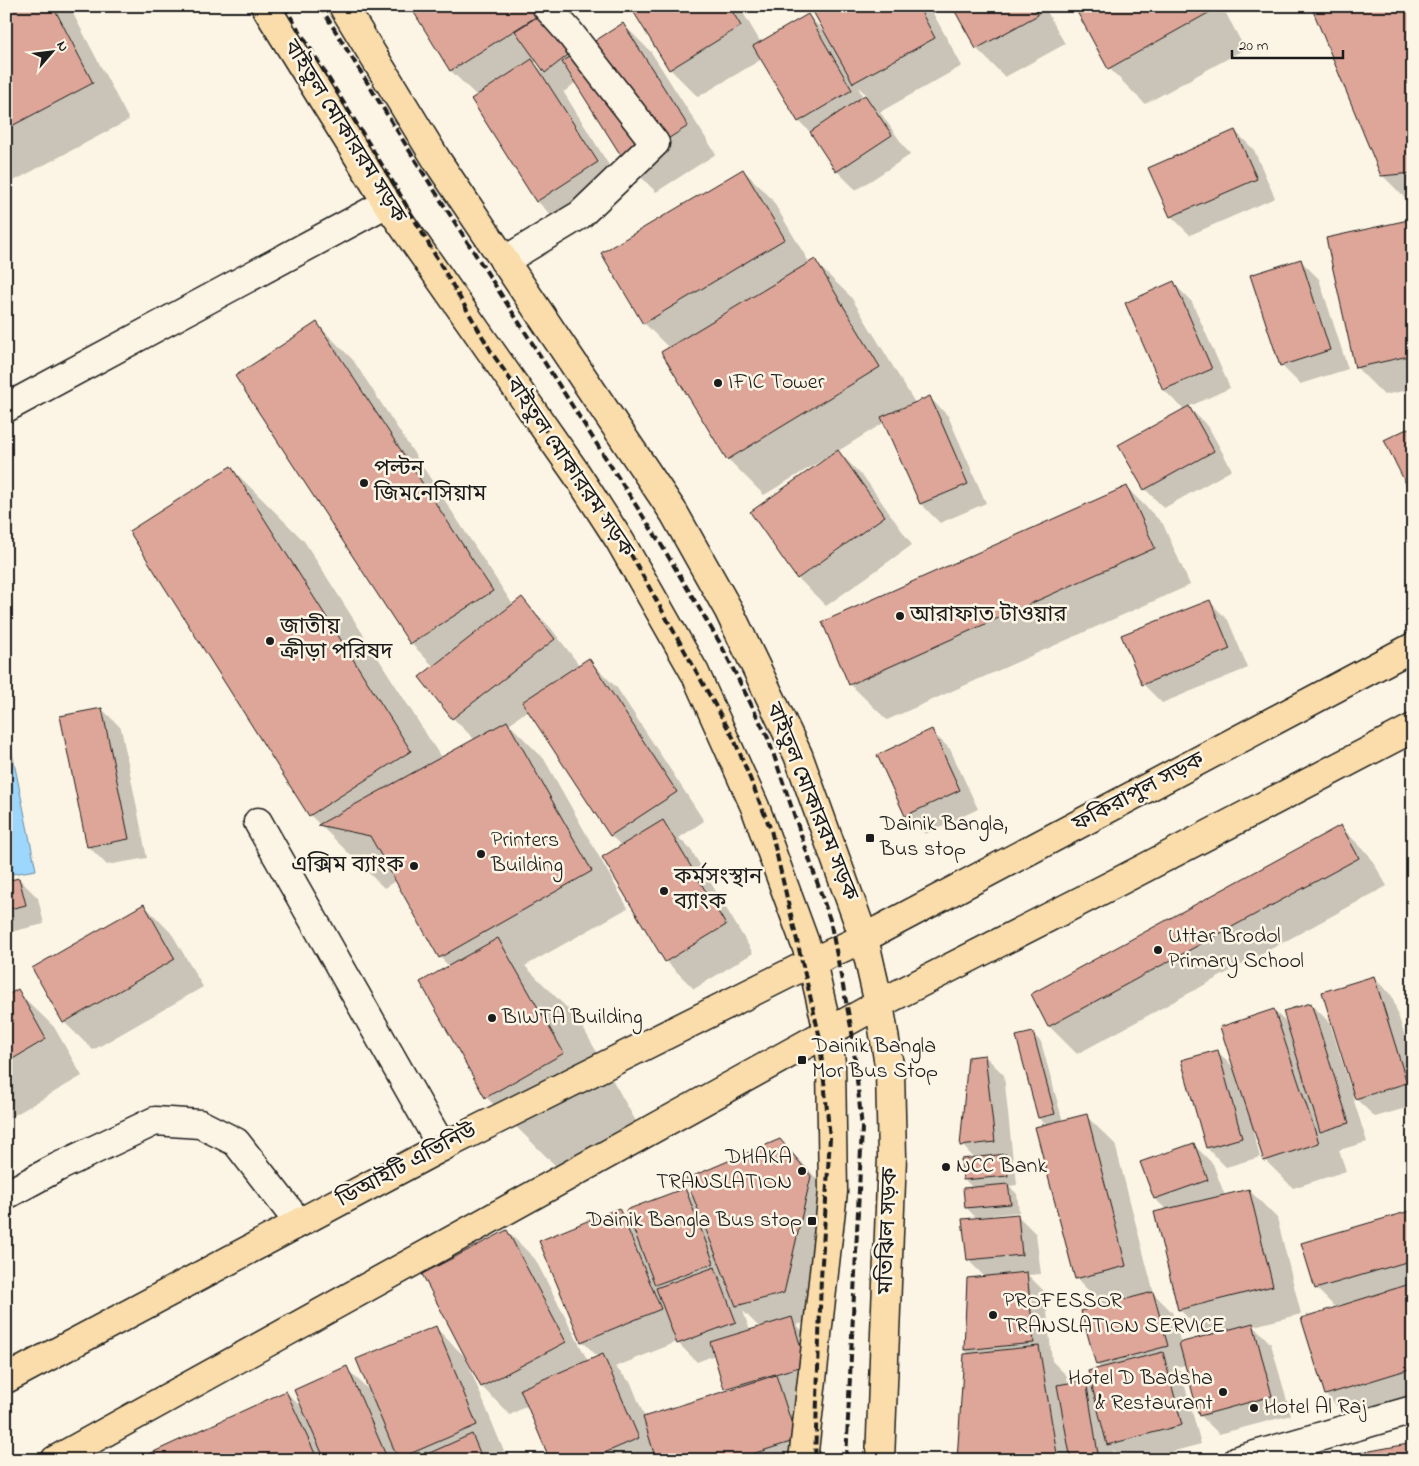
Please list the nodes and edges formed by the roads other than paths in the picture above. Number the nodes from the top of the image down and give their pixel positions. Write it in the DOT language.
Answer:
graph roads {
  1 [pos="265,6"];
  2 [pos="342,6"];
  3 [pos="546,6"];
  4 [pos="386,203"];
  5 [pos="504,261"];
  6 [pos="6,408"];
  7 [pos="1413,647"];
  8 [pos="1413,728"];
  9 [pos="258,822"];
  10 [pos="864,938"];
  11 [pos="812,962"];
  12 [pos="878,1004"];
  13 [pos="828,1032"];
  14 [pos="442,1147"];
  15 [pos="6,1195"];
  16 [pos="299,1223"];
  17 [pos="6,1379"];
  18 [pos="1413,1410"];
  19 [pos="55,1460"];
  20 [pos="803,1460"];
  21 [pos="880,1460"];
  22 [pos="1238,1460"];
  1 -- 4 [label="main road, বাইতুল মোকাররম সড়ক"];
  2 -- 5 [label="main road, বাইতুল মোকাররম সড়ক"];
  3 -- 5 [label="street"];
  4 -- 6 [label="street"];
  4 -- 11 [label="main road, বাইতুল মোকাররম সড়ক"];
  5 -- 10 [label="main road, বাইতুল মোকাররম সড়ক"];
  7 -- 10 [label="main road, ফকিরাপুল সড়ক"];
  8 -- 12 [label="main road"];
  9 -- 14 [label="street"];
  10 -- 11 [label="main road, ফকিরাপুল সড়ক"];
  10 -- 12 [label="main road, বাইতুল মোকাররম সড়ক"];
  11 -- 13 [label="main road, বাইতুল মোকাররম সড়ক"];
  11 -- 14 [label="main road, ডিআইটি এভিনিউ"];
  12 -- 13 [label="main road"];
  12 -- 21 [label="main road, মতিঝিল সড়ক"];
  13 -- 19 [label="main road"];
  13 -- 20 [label="main road"];
  14 -- 16 [label="main road, ডিআইটি এভিনিউ"];
  15 -- 16 [label="street"];
  16 -- 17 [label="main road, ডিআইটি এভিনিউ"];
  18 -- 22 [label="street"];
}
